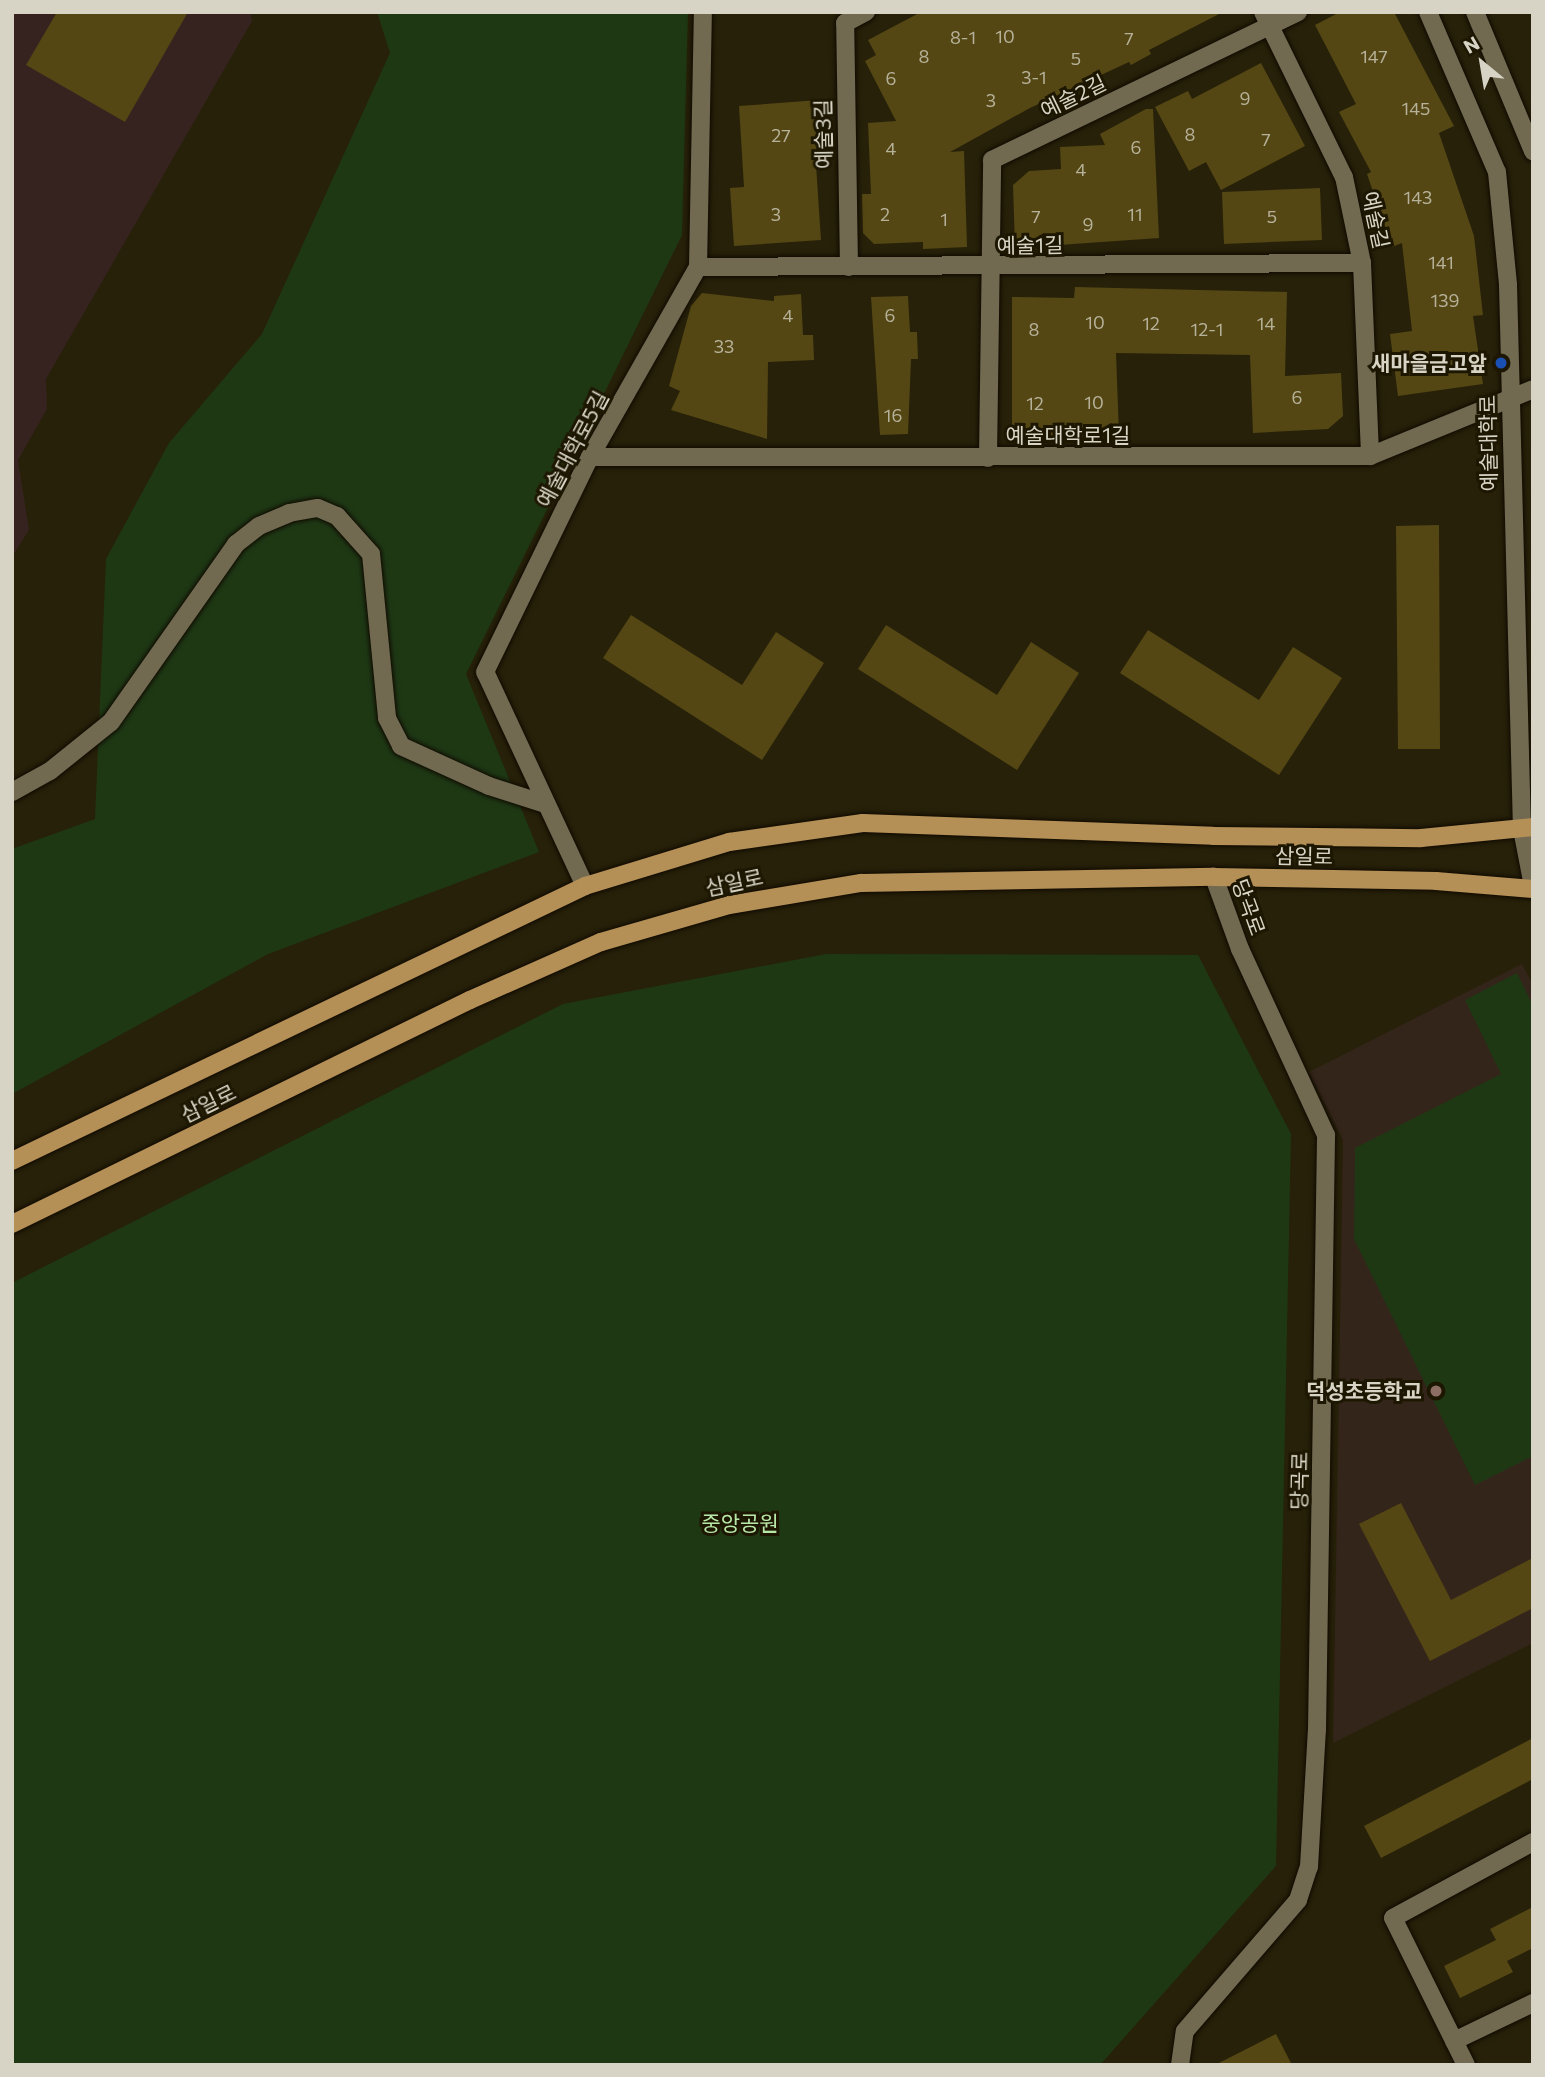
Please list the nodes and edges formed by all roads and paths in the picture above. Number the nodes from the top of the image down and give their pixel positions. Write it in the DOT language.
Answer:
graph roads {
  1 [pos="703,12"];
  2 [pos="866,12"];
  3 [pos="1298,12"];
  4 [pos="1428,12"];
  5 [pos="1475,12"];
  6 [pos="1267,19"];
  7 [pos="1533,151"];
  8 [pos="1362,263"];
  9 [pos="698,267"];
  10 [pos="849,267"];
  11 [pos="989,268"];
  12 [pos="1533,389"];
  13 [pos="1510,400"];
  14 [pos="1370,456"];
  15 [pos="590,457"];
  16 [pos="988,458"];
  17 [pos="12,792"];
  18 [pos="545,804"];
  19 [pos="1527,828"];
  20 [pos="1214,877"];
  21 [pos="585,886"];
  22 [pos="1533,888"];
  23 [pos="12,1161"];
  24 [pos="12,1224"];
  25 [pos="1533,1842"];
  26 [pos="1533,2003"];
  27 [pos="1454,2041"];
  28 [pos="1180,2065"];
  29 [pos="1466,2065"];
  1 -- 9 [label="street, 예술대학로5길"];
  2 -- 10 [label="street, 예술3길"];
  3 -- 6 [label="street"];
  4 -- 13 [label="street, 예술대학로"];
  5 -- 7 [label="street"];
  6 -- 8 [label="street, 예술길"];
  6 -- 11 [label="street, 예술2길"];
  8 -- 11 [label="street, 예술1길"];
  8 -- 14 [label="street, 예술길"];
  9 -- 10 [label="street, 예술1길"];
  9 -- 15 [label="street, 예술대학로5길"];
  10 -- 11 [label="street, 예술1길"];
  11 -- 16 [label="street"];
  12 -- 13 [label="street, 예술대학로1길"];
  13 -- 14 [label="street, 예술대학로1길"];
  13 -- 19 [label="street, 예술대학로"];
  14 -- 16 [label="street, 예술대학로1길"];
  15 -- 16 [label="street, 예술대학로1길"];
  15 -- 18 [label="street, 예술대학로5길"];
  17 -- 18 [label="street"];
  18 -- 21 [label="street, 예술대학로5길"];
  19 -- 21 [label="main road, 삼일로"];
  19 -- 22 [label="street, 예술대학로"];
  20 -- 22 [label="main road, 삼일로"];
  20 -- 24 [label="main road, 삼일로"];
  20 -- 28 [label="street, 당곡로"];
  21 -- 23 [label="main road, 삼일로"];
  25 -- 27 [label="street"];
  26 -- 27 [label="street"];
  27 -- 29 [label="street"];
}
